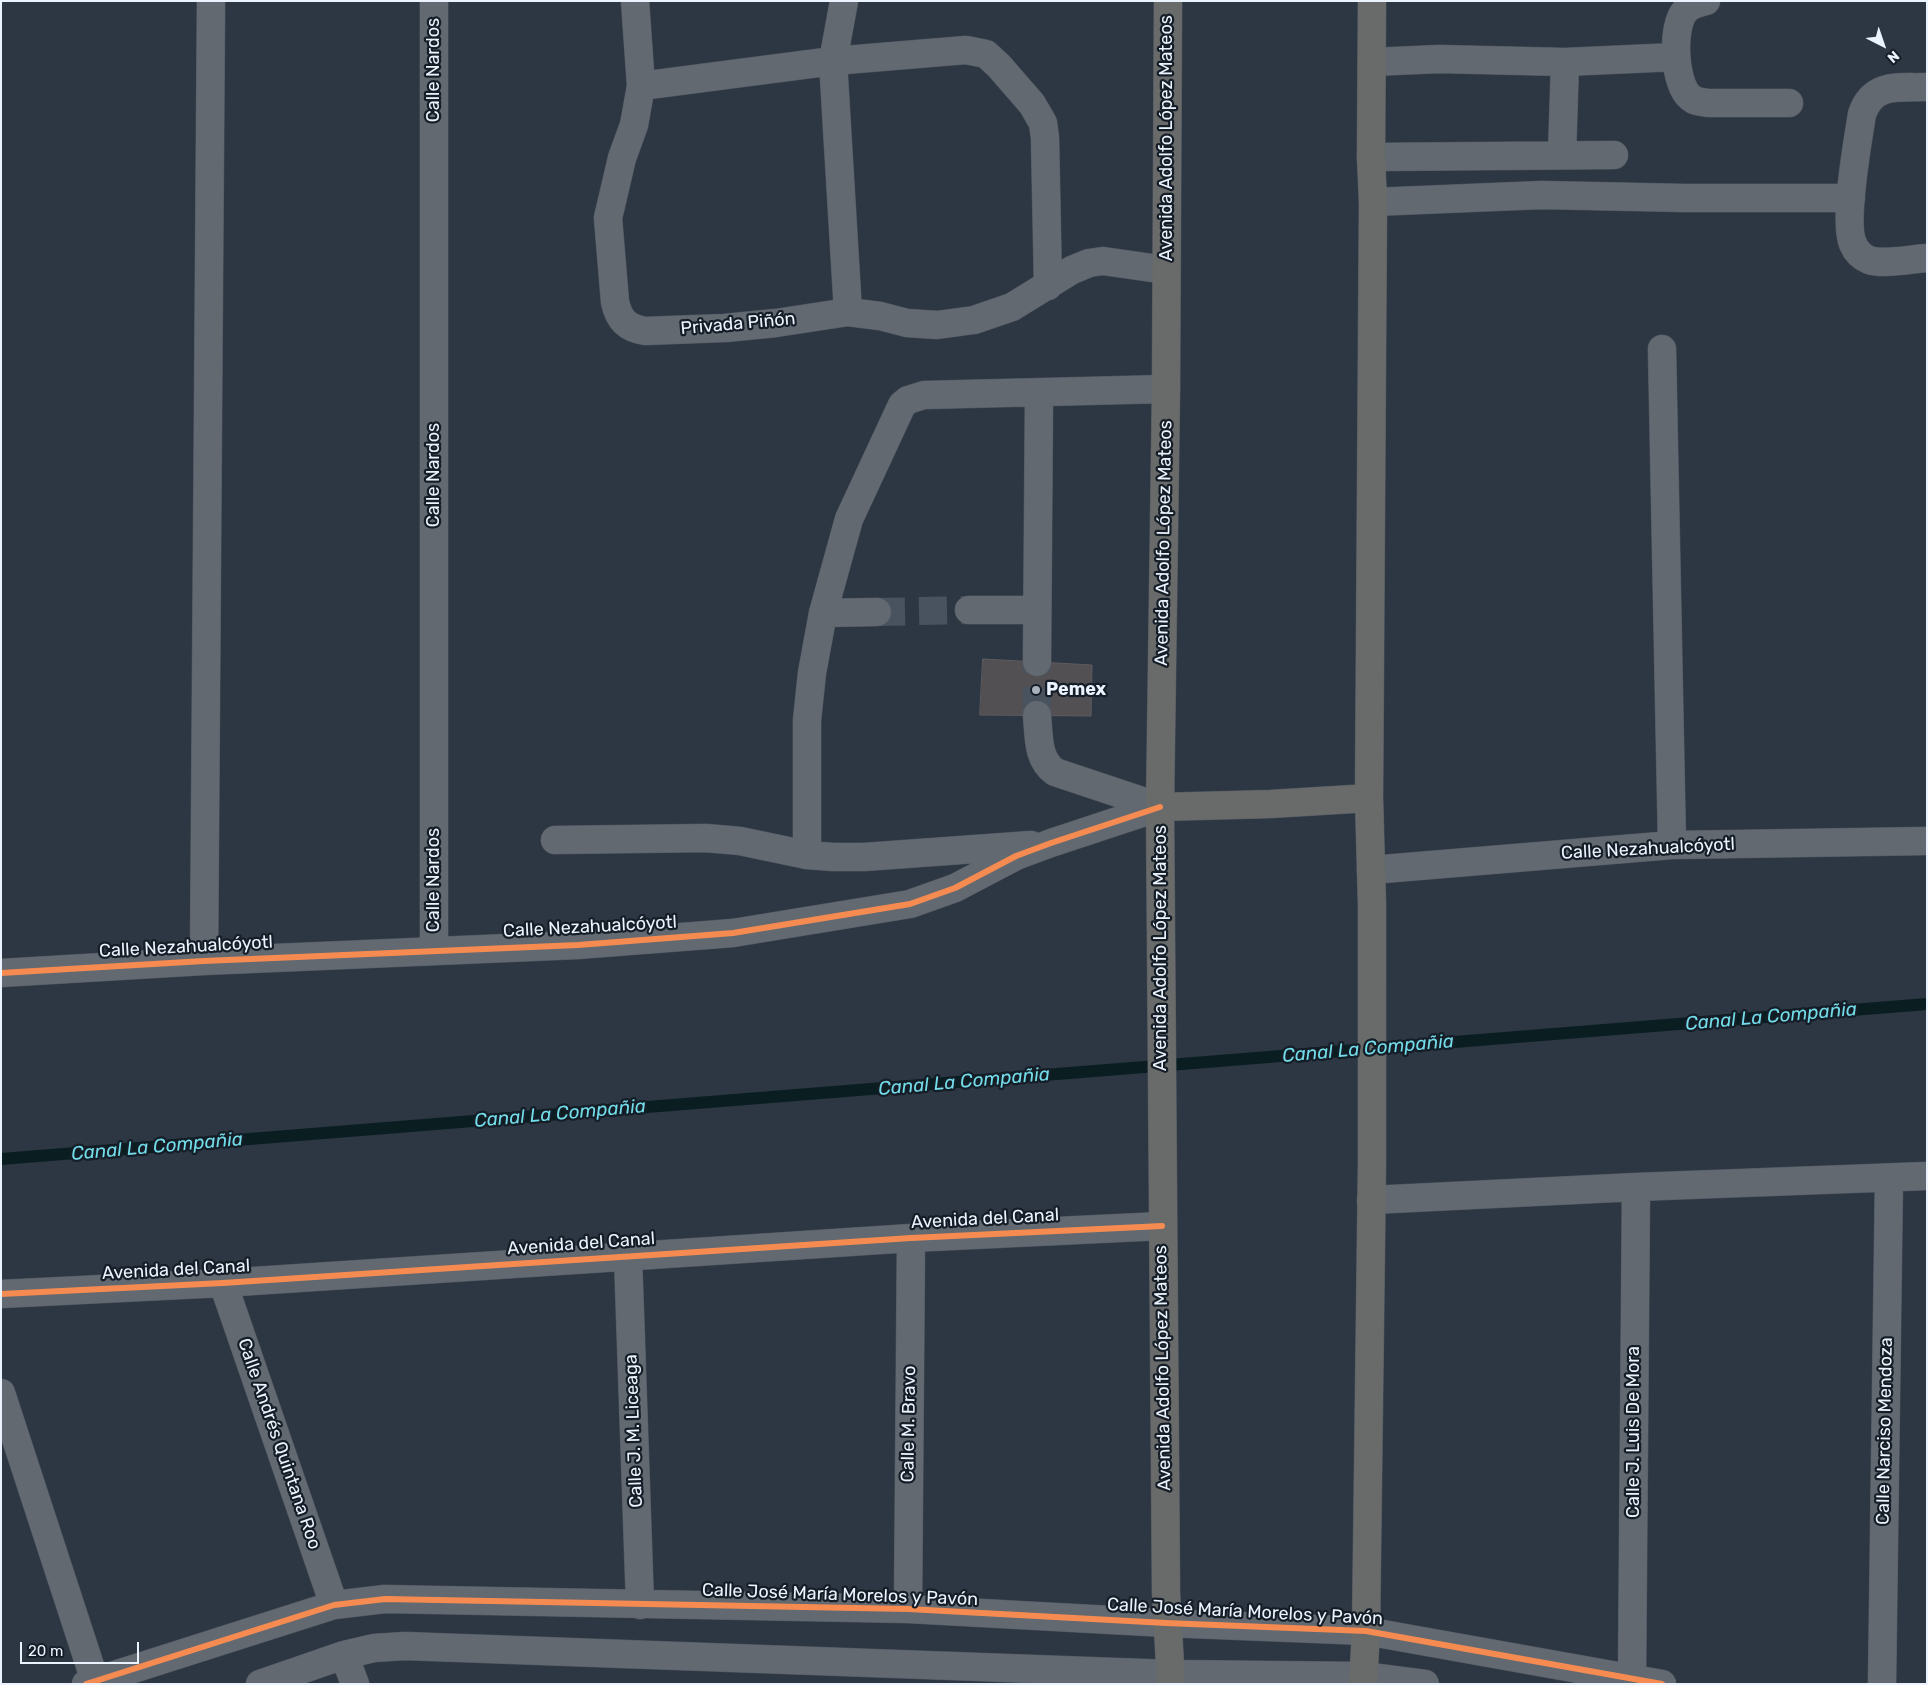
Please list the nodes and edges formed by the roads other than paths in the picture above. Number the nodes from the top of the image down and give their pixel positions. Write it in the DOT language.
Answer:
graph roads {
  1 [pos="211,1"];
  2 [pos="434,1"];
  3 [pos="635,1"];
  4 [pos="844,1"];
  5 [pos="1168,1"];
  6 [pos="1372,1"];
  7 [pos="1706,1"];
  8 [pos="1676,57"];
  9 [pos="833,61"];
  10 [pos="1372,62"];
  11 [pos="1565,62"];
  12 [pos="641,86"];
  13 [pos="1927,87"];
  14 [pos="1789,103"];
  15 [pos="1562,155"];
  16 [pos="1614,155"];
  17 [pos="1371,157"];
  18 [pos="1851,198"];
  19 [pos="1372,202"];
  20 [pos="1927,258"];
  21 [pos="1166,270"];
  22 [pos="1048,286"];
  23 [pos="848,312"];
  24 [pos="1662,349"];
  25 [pos="1166,389"];
  26 [pos="1039,394"];
  27 [pos="969,610"];
  28 [pos="1036,610"];
  29 [pos="877,612"];
  30 [pos="823,613"];
  31 [pos="1037,662"];
  32 [pos="1037,715"];
  33 [pos="1369,798"];
  34 [pos="1160,807"];
  35 [pos="555,840"];
  36 [pos="1927,841"];
  37 [pos="1051,843"];
  38 [pos="1672,845"];
  39 [pos="807,855"];
  40 [pos="1370,870"];
  41 [pos="434,950"];
  42 [pos="204,961"];
  43 [pos="1,973"];
  44 [pos="1927,1176"];
  45 [pos="1889,1178"];
  46 [pos="1636,1187"];
  47 [pos="1371,1200"];
  48 [pos="1162,1226"];
  49 [pos="911,1238"];
  50 [pos="628,1256"];
  51 [pos="223,1283"];
  52 [pos="1,1294"];
  53 [pos="1,1392"];
  54 [pos="334,1605"];
  55 [pos="640,1605"];
  56 [pos="908,1609"];
  57 [pos="1166,1623"];
  58 [pos="1366,1631"];
  59 [pos="344,1654"];
  60 [pos="1632,1678"];
  61 [pos="1171,1679"];
  62 [pos="1363,1680"];
  63 [pos="92,1683"];
  64 [pos="260,1684"];
  65 [pos="354,1684"];
  66 [pos="1425,1684"];
  67 [pos="1662,1684"];
  68 [pos="1882,1684"];
  1 -- 42 [label="street"];
  2 -- 41 [label="street, Calle Nardos"];
  3 -- 12 [label="street, Privada Piñón"];
  4 -- 9 [label="street"];
  5 -- 21 [label="main road, Avenida Adolfo López Mateos"];
  6 -- 10 [label="main road"];
  7 -- 8 [label="street"];
  8 -- 11 [label="street"];
  8 -- 14 [label="street"];
  9 -- 12 [label="street"];
  9 -- 22 [label="street"];
  9 -- 23 [label="street"];
  10 -- 11 [label="street"];
  10 -- 17 [label="main road"];
  11 -- 15 [label="street"];
  12 -- 23 [label="street, Privada Piñón"];
  13 -- 18 [label="street"];
  15 -- 16 [label="street"];
  15 -- 17 [label="street"];
  17 -- 19 [label="main road"];
  18 -- 19 [label="street"];
  18 -- 20 [label="street"];
  19 -- 33 [label="main road"];
  21 -- 22 [label="street, Privada Piñón"];
  21 -- 25 [label="main road, Avenida Adolfo López Mateos"];
  22 -- 23 [label="street, Privada Piñón"];
  24 -- 38 [label="street"];
  25 -- 26 [label="street"];
  25 -- 34 [label="main road, Avenida Adolfo López Mateos"];
  26 -- 28 [label="street"];
  26 -- 30 [label="street"];
  27 -- 28 [label="street"];
  28 -- 31 [label="street"];
  29 -- 30 [label="street"];
  30 -- 39 [label="street"];
  32 -- 34 [label="street"];
  33 -- 34 [label="main road"];
  33 -- 40 [label="main road"];
  34 -- 37 [label="street, Calle Nezahualcóyotl"];
  34 -- 48 [label="main road, Avenida Adolfo López Mateos"];
  35 -- 39 [label="street"];
  36 -- 38 [label="street, Calle Nezahualcóyotl"];
  37 -- 39 [label="street"];
  37 -- 41 [label="street, Calle Nezahualcóyotl"];
  38 -- 40 [label="street, Calle Nezahualcóyotl"];
  40 -- 47 [label="main road"];
  41 -- 42 [label="street, Calle Nezahualcóyotl"];
  42 -- 43 [label="street, Calle Nezahualcóyotl"];
  44 -- 45 [label="street"];
  45 -- 46 [label="street"];
  45 -- 68 [label="street, Calle Narciso Mendoza"];
  46 -- 47 [label="street"];
  46 -- 60 [label="street, Calle J. Luis De Mora"];
  47 -- 58 [label="main road"];
  48 -- 49 [label="street, Avenida del Canal"];
  48 -- 57 [label="main road, Avenida Adolfo López Mateos"];
  49 -- 50 [label="street, Avenida del Canal"];
  49 -- 56 [label="street, Calle M. Bravo"];
  50 -- 51 [label="street, Avenida del Canal"];
  50 -- 55 [label="street, Calle J. M. Liceaga"];
  51 -- 52 [label="street, Avenida del Canal"];
  51 -- 54 [label="street, Calle Andrés Quintana Roo"];
  53 -- 63 [label="street"];
  54 -- 55 [label="street, Calle José María Morelos y Pavón"];
  54 -- 63 [label="street, Calle José María Morelos y Pavón"];
  55 -- 56 [label="street, Calle José María Morelos y Pavón"];
  56 -- 57 [label="street, Calle José María Morelos y Pavón"];
  57 -- 58 [label="street, Calle José María Morelos y Pavón"];
  57 -- 61 [label="main road, Avenida Adolfo López Mateos"];
  58 -- 60 [label="street, Calle José María Morelos y Pavón"];
  58 -- 62 [label="main road"];
  59 -- 61 [label="street"];
  59 -- 64 [label="street"];
  59 -- 65 [label="street"];
  60 -- 67 [label="street, Calle José María Morelos y Pavón"];
  61 -- 62 [label="street"];
  62 -- 66 [label="street"];
}
